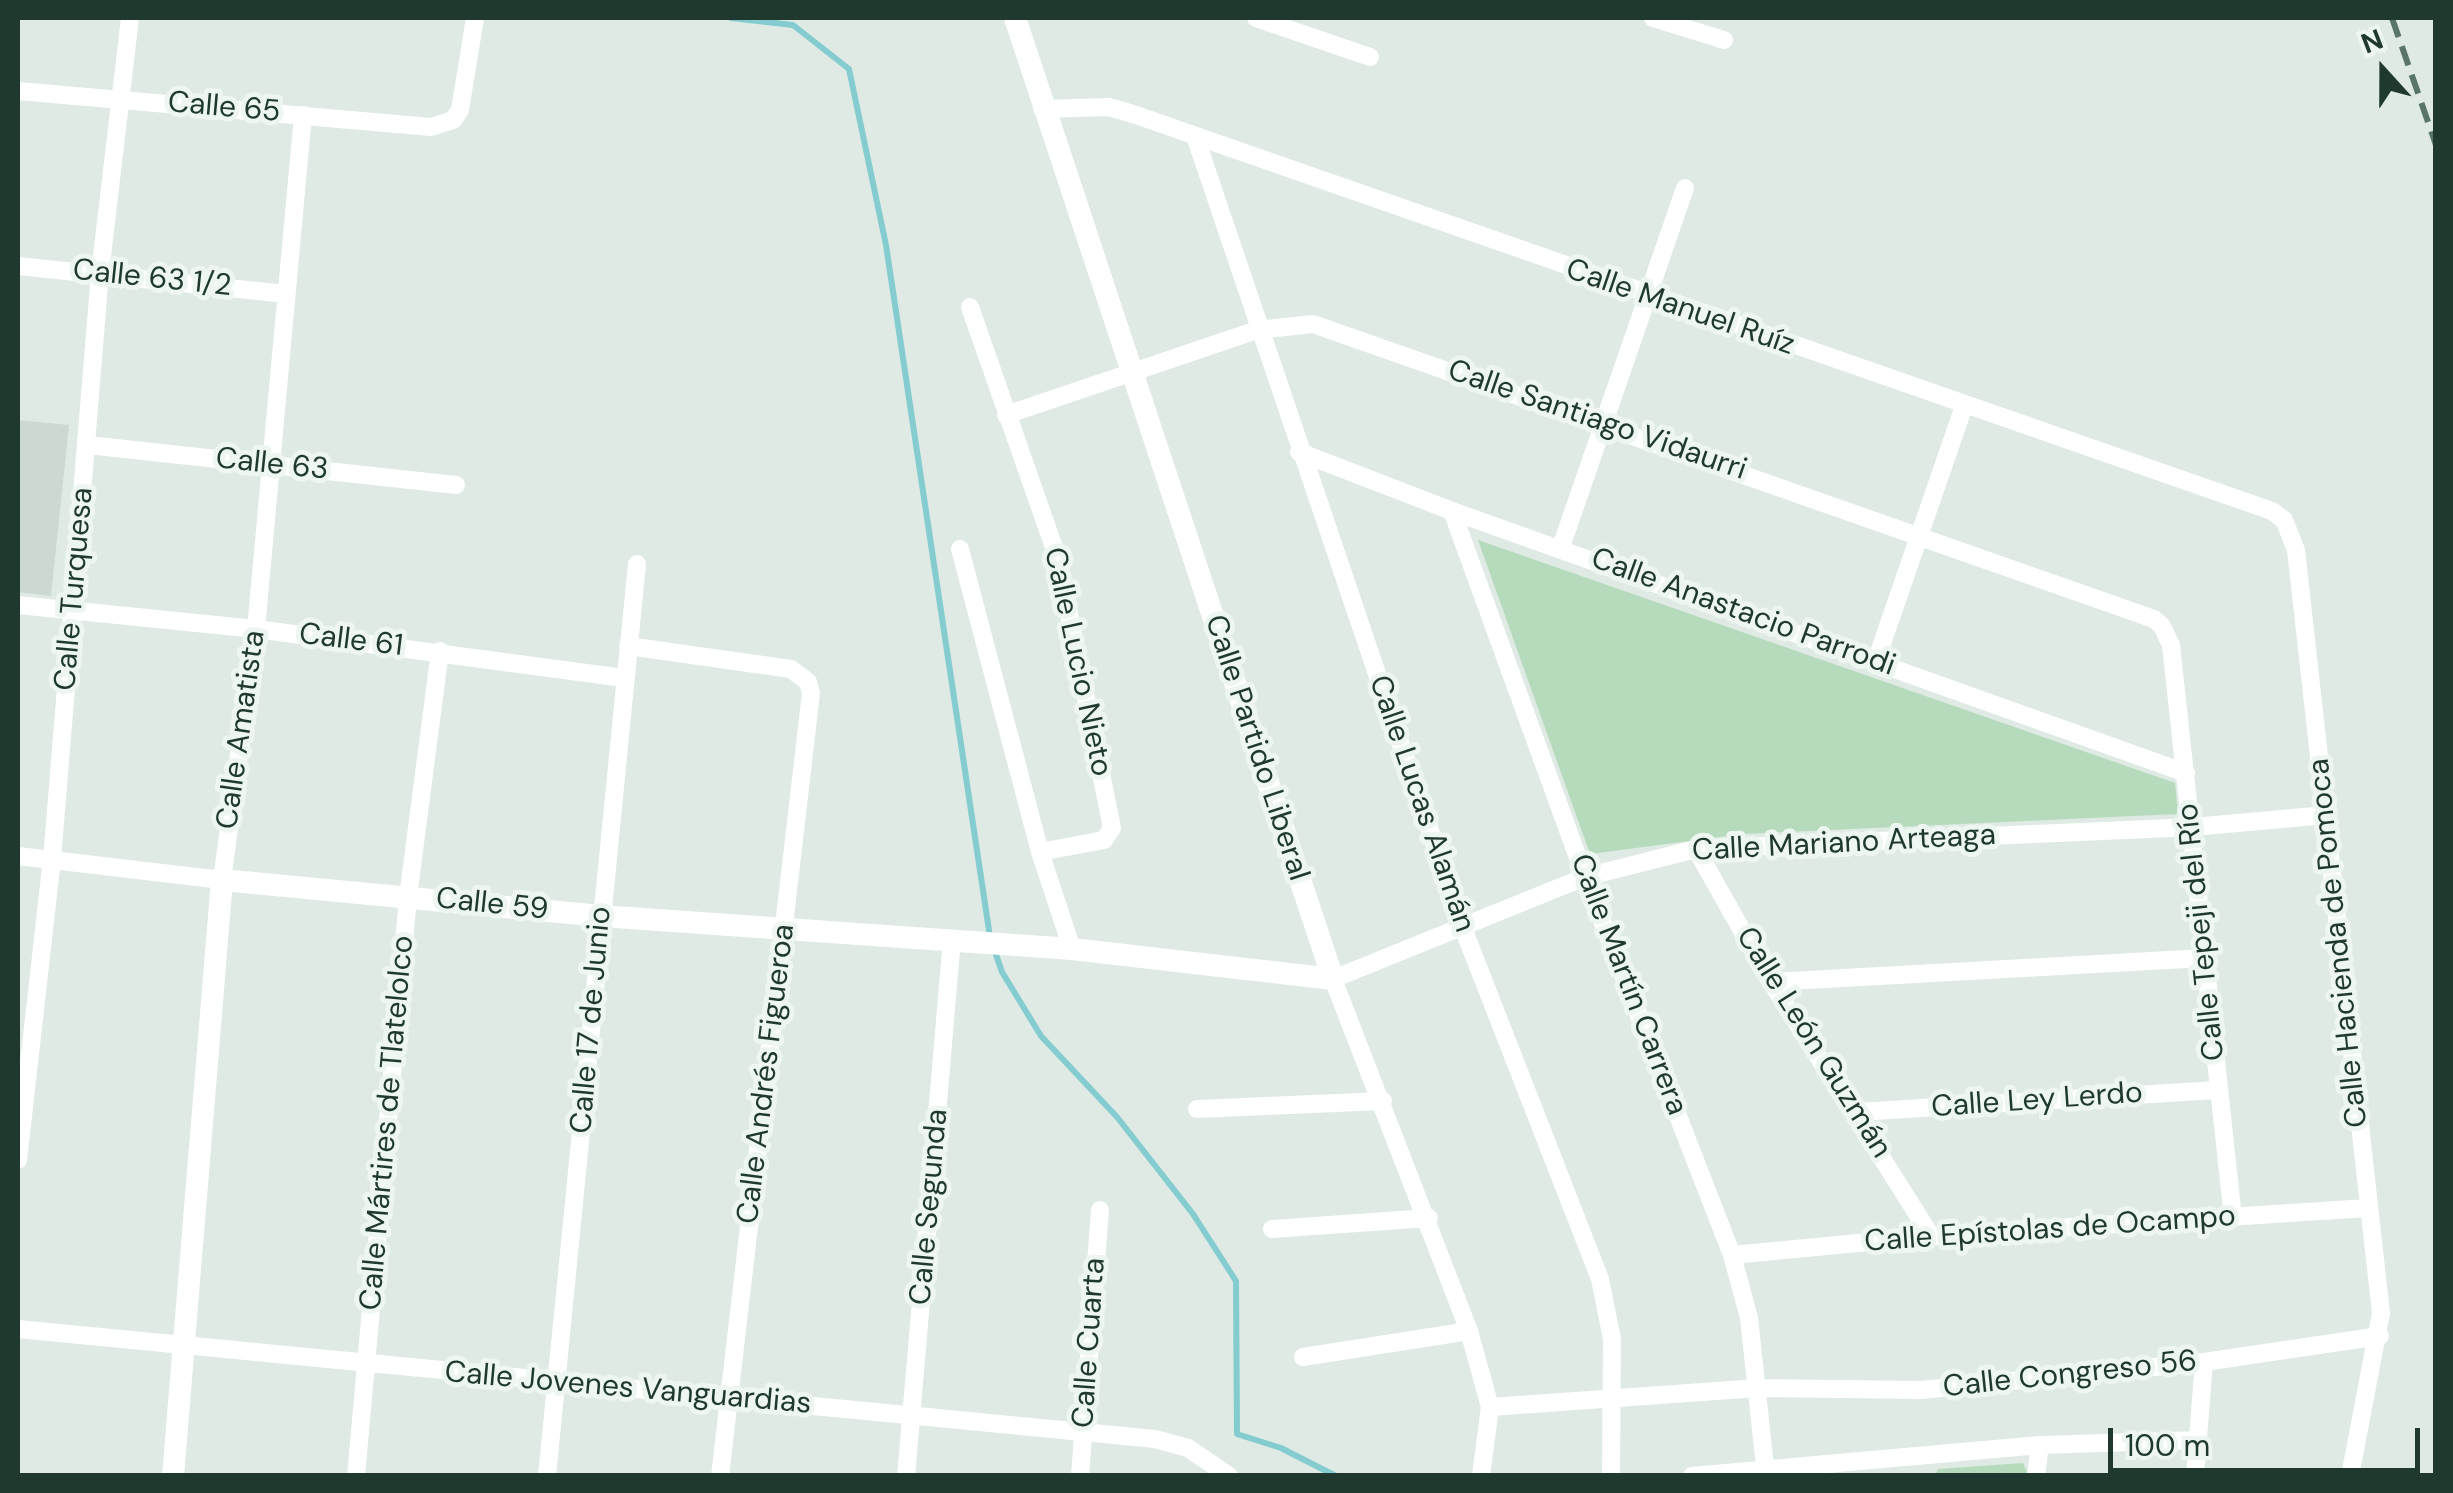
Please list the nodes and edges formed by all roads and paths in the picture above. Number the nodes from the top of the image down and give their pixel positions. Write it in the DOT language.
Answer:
graph roads {
  1 [pos="130,18"];
  2 [pos="476,18"];
  3 [pos="1015,18"];
  4 [pos="1256,18"];
  5 [pos="1653,18"];
  6 [pos="1724,40"];
  7 [pos="1370,58"];
  8 [pos="18,91"];
  9 [pos="121,100"];
  10 [pos="1042,109"];
  11 [pos="303,115"];
  12 [pos="1195,136"];
  13 [pos="1685,188"];
  14 [pos="18,266"];
  15 [pos="100,273"];
  16 [pos="286,294"];
  17 [pos="1647,297"];
  18 [pos="970,307"];
  19 [pos="1257,330"];
  20 [pos="1130,370"];
  21 [pos="1964,406"];
  22 [pos="1006,415"];
  23 [pos="1601,422"];
  24 [pos="88,445"];
  25 [pos="1300,452"];
  26 [pos="271,465"];
  27 [pos="456,485"];
  28 [pos="1452,511"];
  29 [pos="1919,534"];
  30 [pos="1560,547"];
  31 [pos="960,549"];
  32 [pos="2296,550"];
  33 [pos="637,564"];
  34 [pos="18,605"];
  35 [pos="73,611"];
  36 [pos="256,629"];
  37 [pos="2171,645"];
  38 [pos="628,646"];
  39 [pos="440,652"];
  40 [pos="1876,661"];
  41 [pos="624,678"];
  42 [pos="2186,774"];
  43 [pos="2326,815"];
  44 [pos="2193,827"];
  45 [pos="1696,849"];
  46 [pos="1040,852"];
  47 [pos="18,856"];
  48 [pos="52,859"];
  49 [pos="1586,877"];
  50 [pos="222,880"];
  51 [pos="408,897"];
  52 [pos="601,916"];
  53 [pos="784,928"];
  54 [pos="1463,928"];
  55 [pos="960,939"];
  56 [pos="1072,949"];
  57 [pos="2205,958"];
  58 [pos="1333,979"];
  59 [pos="1771,982"];
  60 [pos="2217,1090"];
  61 [pos="1382,1101"];
  62 [pos="1198,1109"];
  63 [pos="1857,1112"];
  64 [pos="18,1160"];
  65 [pos="2368,1208"];
  66 [pos="1100,1210"];
  67 [pos="1429,1218"];
  68 [pos="2233,1218"];
  69 [pos="1272,1229"];
  70 [pos="1932,1236"];
  71 [pos="1732,1255"];
  72 [pos="18,1329"];
  73 [pos="1469,1331"];
  74 [pos="2380,1336"];
  75 [pos="186,1346"];
  76 [pos="1303,1358"];
  77 [pos="2204,1362"];
  78 [pos="368,1365"];
  79 [pos="558,1383"];
  80 [pos="1758,1388"];
  81 [pos="1614,1399"];
  82 [pos="729,1400"];
  83 [pos="1490,1407"];
  84 [pos="912,1415"];
  85 [pos="1084,1436"];
  86 [pos="2199,1440"];
  87 [pos="2040,1444"];
  88 [pos="1915,1456"];
  89 [pos="1766,1472"];
  90 [pos="173,1476"];
  91 [pos="356,1476"];
  92 [pos="547,1476"];
  93 [pos="720,1476"];
  94 [pos="906,1476"];
  95 [pos="1080,1476"];
  96 [pos="1229,1476"];
  97 [pos="1481,1476"];
  98 [pos="1611,1476"];
  99 [pos="1692,1476"];
  100 [pos="1917,1476"];
  101 [pos="2036,1476"];
  102 [pos="2195,1476"];
  103 [pos="2350,1476"];
  1 -- 9 [label="street, Calle Turquesa"];
  2 -- 11 [label="street, Calle 65"];
  3 -- 10 [label="street, Calle Partido Liberal"];
  4 -- 7 [label="street"];
  5 -- 6 [label="street"];
  8 -- 9 [label="street, Calle 65"];
  9 -- 11 [label="street, Calle 65"];
  9 -- 15 [label="street, Calle Turquesa"];
  10 -- 12 [label="street, Calle Manuel Ruíz"];
  10 -- 20 [label="street, Calle Partido Liberal"];
  11 -- 16 [label="street, Calle Amatista"];
  12 -- 17 [label="street, Calle Manuel Ruíz"];
  12 -- 19 [label="street, Calle Lucas Alamán"];
  13 -- 17 [label="street"];
  14 -- 15 [label="street, Calle 63 1/2"];
  15 -- 16 [label="street, Calle 63 1/2"];
  15 -- 24 [label="street, Calle Turquesa"];
  16 -- 26 [label="street, Calle Amatista"];
  17 -- 21 [label="street, Calle Manuel Ruíz"];
  17 -- 23 [label="street"];
  18 -- 22 [label="street, Calle Lucio Nieto"];
  19 -- 20 [label="street, Calle Santiago Vidaurri"];
  19 -- 23 [label="street, Calle Santiago Vidaurri"];
  19 -- 25 [label="street, Calle Lucas Alamán"];
  20 -- 22 [label="street, Calle Santiago Vidaurri"];
  20 -- 58 [label="street, Calle Partido Liberal"];
  21 -- 29 [label="street"];
  21 -- 32 [label="street, Calle Manuel Ruíz"];
  22 -- 46 [label="street, Calle Lucio Nieto"];
  23 -- 29 [label="street, Calle Santiago Vidaurri"];
  23 -- 30 [label="street"];
  24 -- 26 [label="street, Calle 63"];
  24 -- 35 [label="street, Calle Turquesa"];
  25 -- 28 [label="street, Calle Anastacio Parrodi"];
  25 -- 54 [label="street, Calle Lucas Alamán"];
  26 -- 27 [label="street, Calle 63"];
  26 -- 36 [label="street, Calle Amatista"];
  28 -- 30 [label="street, Calle Anastacio Parrodi"];
  28 -- 49 [label="street, Calle Martín Carrera"];
  29 -- 37 [label="street, Calle Santiago Vidaurri"];
  29 -- 40 [label="street"];
  30 -- 40 [label="street, Calle Anastacio Parrodi"];
  31 -- 46 [label="street"];
  32 -- 43 [label="street, Calle Hacienda de Pomoca"];
  33 -- 38 [label="street, Calle 17 de Junio"];
  34 -- 35 [label="street, Calle 61"];
  35 -- 36 [label="street, Calle 61"];
  35 -- 48 [label="street, Calle Turquesa"];
  36 -- 39 [label="street, Calle 61"];
  36 -- 50 [label="street, Calle Amatista"];
  37 -- 42 [label="street, Calle Tepeji del Río"];
  38 -- 41 [label="street, Calle 17 de Junio"];
  38 -- 53 [label="street, Calle Andrés Figueroa"];
  39 -- 41 [label="street, Calle 61"];
  39 -- 51 [label="street, Calle Mártires de Tlatelolco"];
  40 -- 42 [label="street, Calle Anastacio Parrodi"];
  41 -- 52 [label="street, Calle 17 de Junio"];
  42 -- 44 [label="street, Calle Tepeji del Río"];
  43 -- 44 [label="street, Calle Mariano Arteaga"];
  43 -- 65 [label="street, Calle Hacienda de Pomoca"];
  44 -- 45 [label="street, Calle Mariano Arteaga"];
  44 -- 57 [label="street, Calle Tepeji del Río"];
  45 -- 49 [label="street, Calle Mariano Arteaga"];
  45 -- 59 [label="street, Calle León Guzmán"];
  46 -- 56 [label="street"];
  47 -- 48 [label="street, Calle 59"];
  48 -- 50 [label="street, Calle 59"];
  48 -- 64 [label="street, Calle Turquesa"];
  49 -- 54 [label="street, Calle Mariano Arteaga"];
  49 -- 71 [label="street, Calle Martín Carrera"];
  50 -- 51 [label="street, Calle 59"];
  50 -- 75 [label="street, Calle Amatista"];
  51 -- 52 [label="street, Calle 59"];
  51 -- 78 [label="street, Calle Mártires de Tlatelolco"];
  52 -- 53 [label="street, Calle 59"];
  52 -- 79 [label="street, Calle 17 de Junio"];
  53 -- 55 [label="street, Calle 59"];
  53 -- 82 [label="street, Calle Andrés Figueroa"];
  54 -- 58 [label="street, Calle Mariano Arteaga"];
  54 -- 81 [label="street, Calle Lucas Alamán"];
  55 -- 56 [label="street, Calle Mariano Arteaga"];
  55 -- 84 [label="street, Calle Segunda"];
  56 -- 58 [label="street, Calle Mariano Arteaga"];
  57 -- 59 [label="street"];
  57 -- 60 [label="street, Calle Tepeji del Río"];
  58 -- 61 [label="street, Calle Partido Liberal"];
  59 -- 63 [label="street, Calle León Guzmán"];
  60 -- 63 [label="street, Calle Ley Lerdo"];
  60 -- 68 [label="street, Calle Tepeji del Río"];
  61 -- 62 [label="street"];
  61 -- 67 [label="street, Calle Partido Liberal"];
  63 -- 70 [label="street, Calle León Guzmán"];
  65 -- 68 [label="street, Calle Epístolas de Ocampo"];
  65 -- 74 [label="street, Calle Hacienda de Pomoca"];
  66 -- 85 [label="street, Calle Cuarta"];
  67 -- 69 [label="street"];
  67 -- 73 [label="street, Calle Partido Liberal"];
  68 -- 70 [label="street, Calle Epístolas de Ocampo"];
  70 -- 71 [label="street, Calle Epístolas de Ocampo"];
  71 -- 80 [label="street, Calle Martín Carrera"];
  72 -- 75 [label="street, Calle Jovenes Vanguardias"];
  73 -- 76 [label="street"];
  73 -- 83 [label="street, Calle Partido Liberal"];
  74 -- 77 [label="street, Calle Congreso 56"];
  74 -- 103 [label="street, Calle Hacienda de Pomoca"];
  75 -- 78 [label="street, Calle Jovenes Vanguardias"];
  75 -- 90 [label="street, Calle Amatista"];
  77 -- 80 [label="street, Calle Congreso 56"];
  77 -- 86 [label="street"];
  78 -- 79 [label="street, Calle Jovenes Vanguardias"];
  78 -- 91 [label="street, Calle Mártires de Tlatelolco"];
  79 -- 82 [label="street, Calle Jovenes Vanguardias"];
  79 -- 92 [label="street, Calle 17 de Junio"];
  80 -- 81 [label="street, Calle Congreso 56"];
  80 -- 89 [label="street, Calle Martín Carrera"];
  81 -- 83 [label="street, Calle Congreso 56"];
  81 -- 98 [label="street, Calle Lucas Alamán"];
  82 -- 84 [label="street, Calle Jovenes Vanguardias"];
  82 -- 93 [label="street, Calle Andrés Figueroa"];
  83 -- 97 [label="street, Calle Partido Liberal"];
  84 -- 85 [label="street, Calle Jovenes Vanguardias"];
  84 -- 94 [label="street, Calle Segunda"];
  85 -- 95 [label="street, Calle Cuarta"];
  85 -- 96 [label="street, Calle Jovenes Vanguardias"];
  86 -- 87 [label="street"];
  86 -- 102 [label="street"];
  87 -- 88 [label="street"];
  87 -- 101 [label="street"];
  88 -- 89 [label="street"];
  88 -- 100 [label="street"];
  89 -- 99 [label="street"];
}
